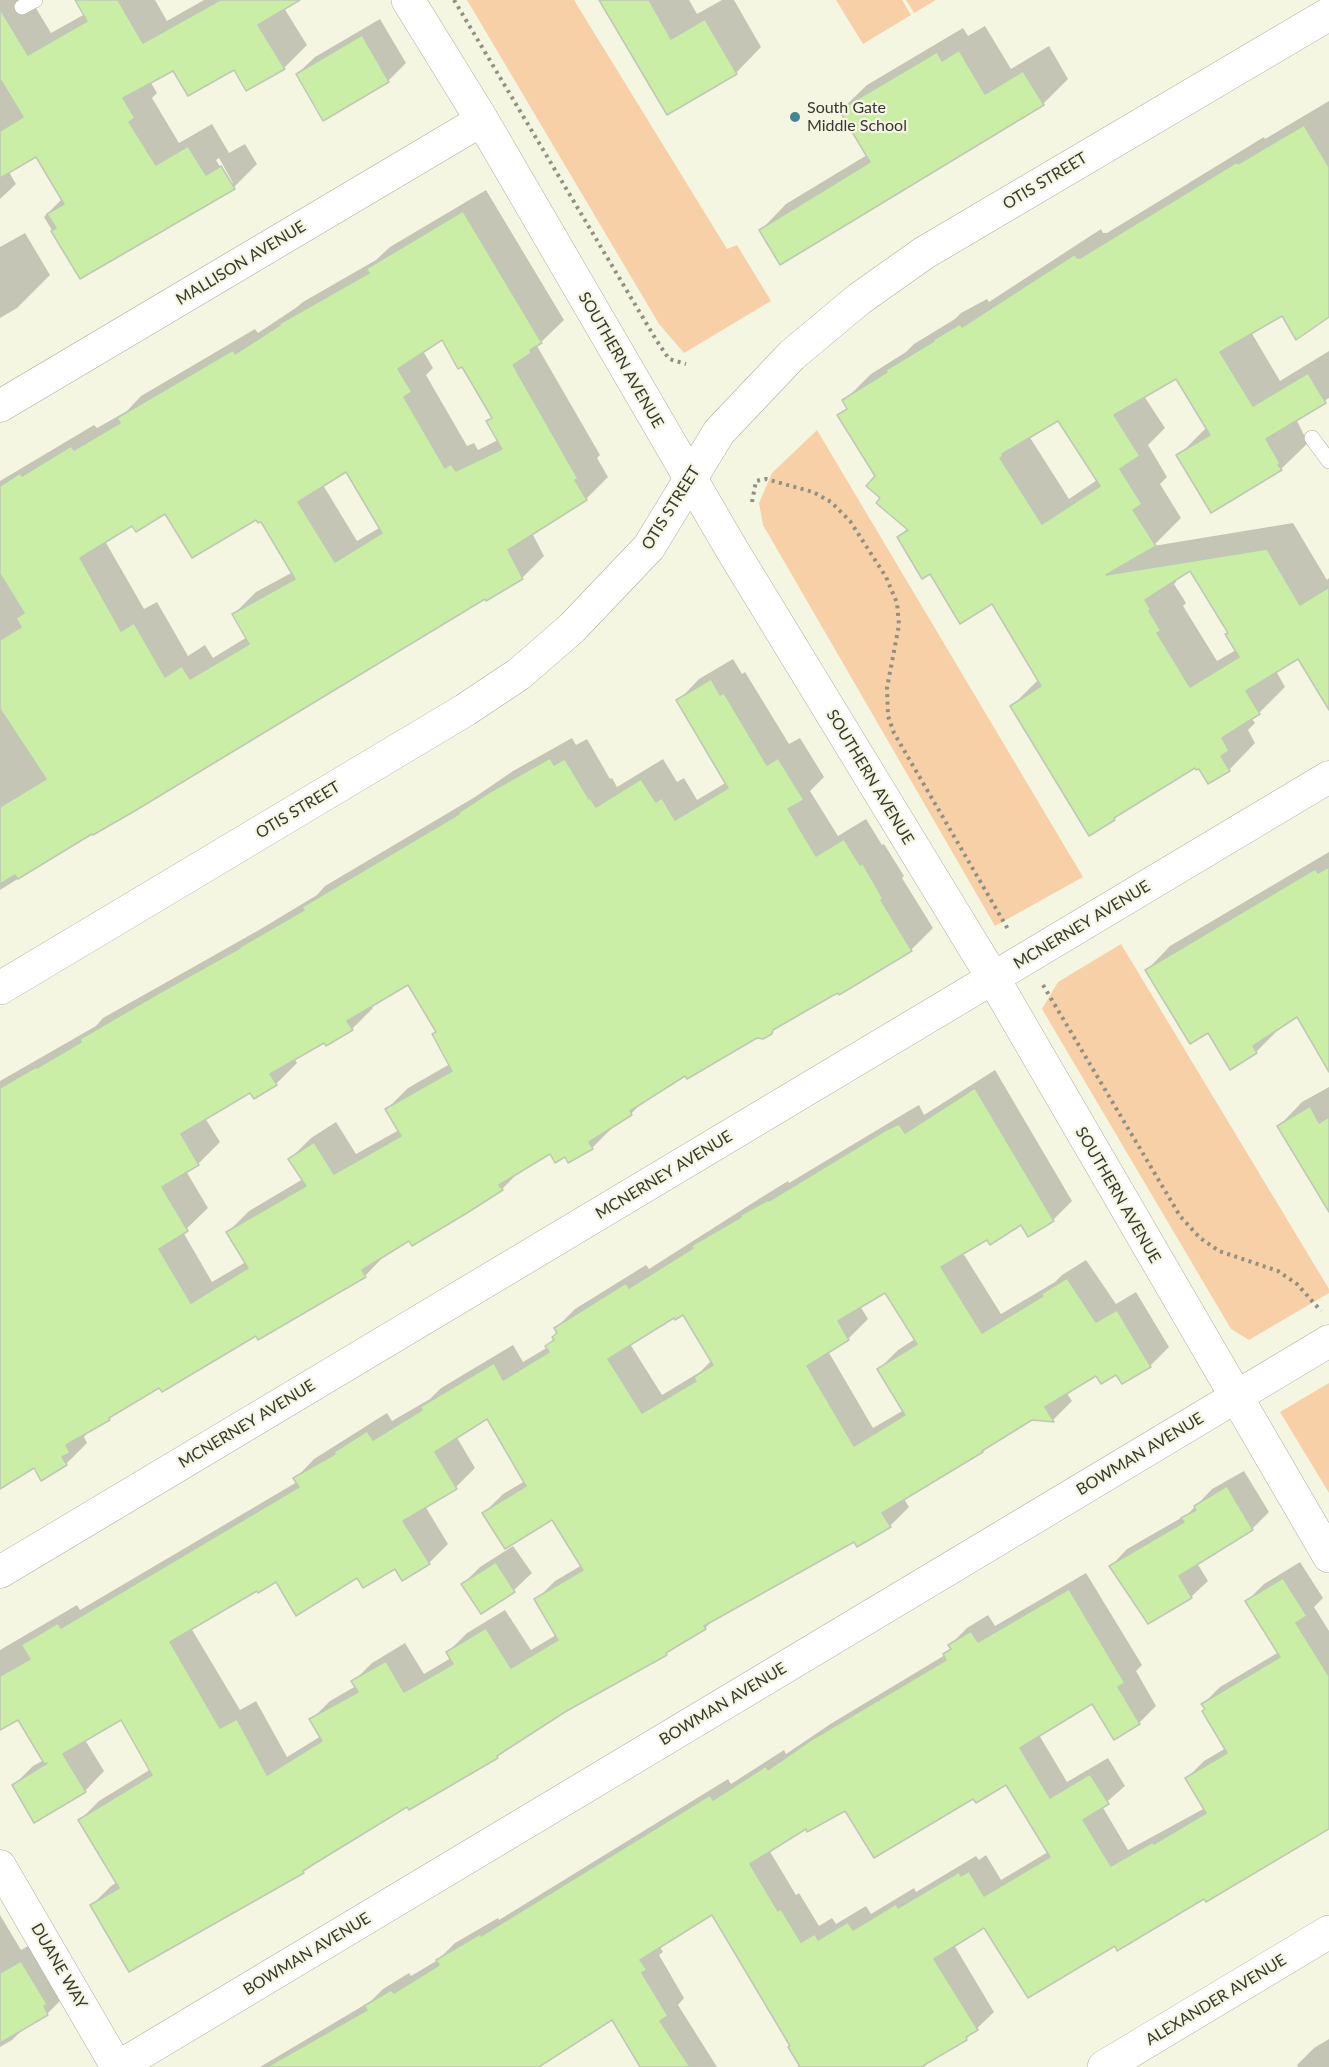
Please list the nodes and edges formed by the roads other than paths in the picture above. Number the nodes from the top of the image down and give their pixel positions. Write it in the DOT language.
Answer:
graph roads {
  1 [pos="408,0"];
  2 [pos="1329,14"];
  3 [pos="482,120"];
  4 [pos="0,406"];
  5 [pos="1312,438"];
  6 [pos="1329,461"];
  7 [pos="691,478"];
  8 [pos="1329,777"];
  9 [pos="993,978"];
  10 [pos="0,988"];
  11 [pos="1327,1329"];
  12 [pos="1235,1397"];
  13 [pos="1329,1556"];
  14 [pos="0,1572"];
  15 [pos="0,1866"];
  16 [pos="1329,1932"];
  17 [pos="118,2067"];
  18 [pos="1104,2067"];
  1 -- 3 [label="street, SOUTHERN AVENUE"];
  2 -- 7 [label="street, OTIS STREET"];
  3 -- 4 [label="street, MALLISON AVENUE"];
  3 -- 7 [label="street, SOUTHERN AVENUE"];
  5 -- 6 [label="lane"];
  7 -- 9 [label="street, SOUTHERN AVENUE"];
  7 -- 10 [label="street, OTIS STREET"];
  8 -- 9 [label="street, MCNERNEY AVENUE"];
  9 -- 12 [label="street, SOUTHERN AVENUE"];
  9 -- 14 [label="street, MCNERNEY AVENUE"];
  11 -- 12 [label="street, BOWMAN AVENUE"];
  12 -- 13 [label="street, SOUTHERN AVENUE"];
  12 -- 17 [label="street, BOWMAN AVENUE"];
  15 -- 17 [label="street, DUANE WAY"];
  16 -- 18 [label="street, ALEXANDER AVENUE"];
}
